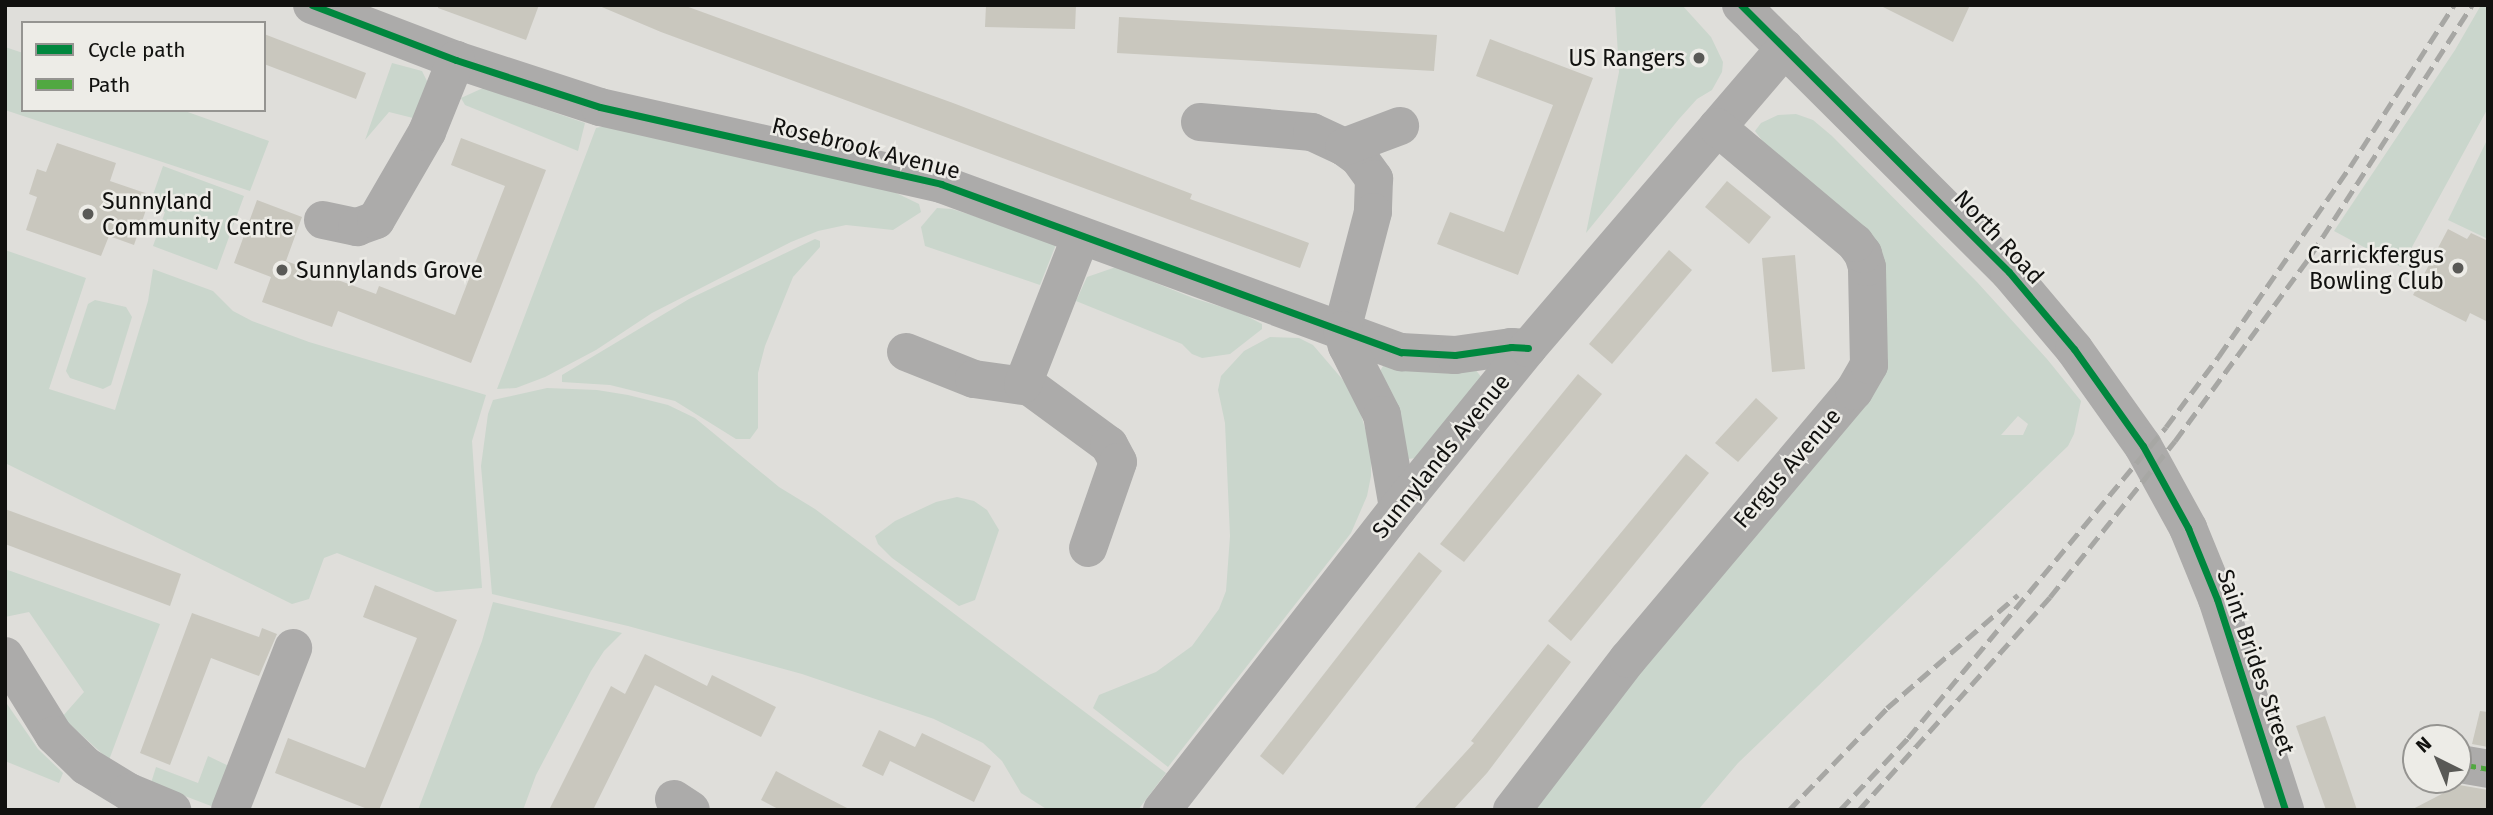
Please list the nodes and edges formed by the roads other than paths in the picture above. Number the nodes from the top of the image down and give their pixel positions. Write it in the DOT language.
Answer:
graph roads {
  1 [pos="312,5"];
  2 [pos="1741,5"];
  3 [pos="1785,48"];
  4 [pos="456,60"];
  5 [pos="1200,122"];
  6 [pos="1400,126"];
  7 [pos="1717,127"];
  8 [pos="1345,147"];
  9 [pos="323,220"];
  10 [pos="1081,236"];
  11 [pos="1342,330"];
  12 [pos="1528,348"];
  13 [pos="906,352"];
  14 [pos="1023,384"];
  15 [pos="1398,508"];
  16 [pos="2188,528"];
  17 [pos="1088,548"];
  18 [pos="293,648"];
  19 [pos="5,656"];
  20 [pos="172,810"];
  21 [pos="230,810"];
  22 [pos="1162,810"];
  23 [pos="1512,810"];
  24 [pos="2285,810"];
  1 -- 4 [label="street, Rosebrook Avenue"];
  2 -- 3 [label="street, North Road"];
  3 -- 7 [label="street, Sunnylands Avenue"];
  3 -- 16 [label="street, North Road"];
  4 -- 9 [label="street"];
  4 -- 10 [label="street, Rosebrook Avenue"];
  5 -- 8 [label="street"];
  6 -- 8 [label="street"];
  7 -- 12 [label="street, Sunnylands Avenue"];
  7 -- 23 [label="street, Fergus Avenue"];
  8 -- 11 [label="street"];
  10 -- 11 [label="street, Rosebrook Avenue"];
  10 -- 14 [label="street"];
  11 -- 12 [label="street, Rosebrook Avenue"];
  11 -- 15 [label="street"];
  12 -- 15 [label="street, Sunnylands Avenue"];
  13 -- 14 [label="street"];
  14 -- 17 [label="street"];
  15 -- 22 [label="street, Sunnylands Avenue"];
  16 -- 24 [label="street, Saint Brides Street"];
  18 -- 21 [label="street"];
  19 -- 20 [label="street"];
}
